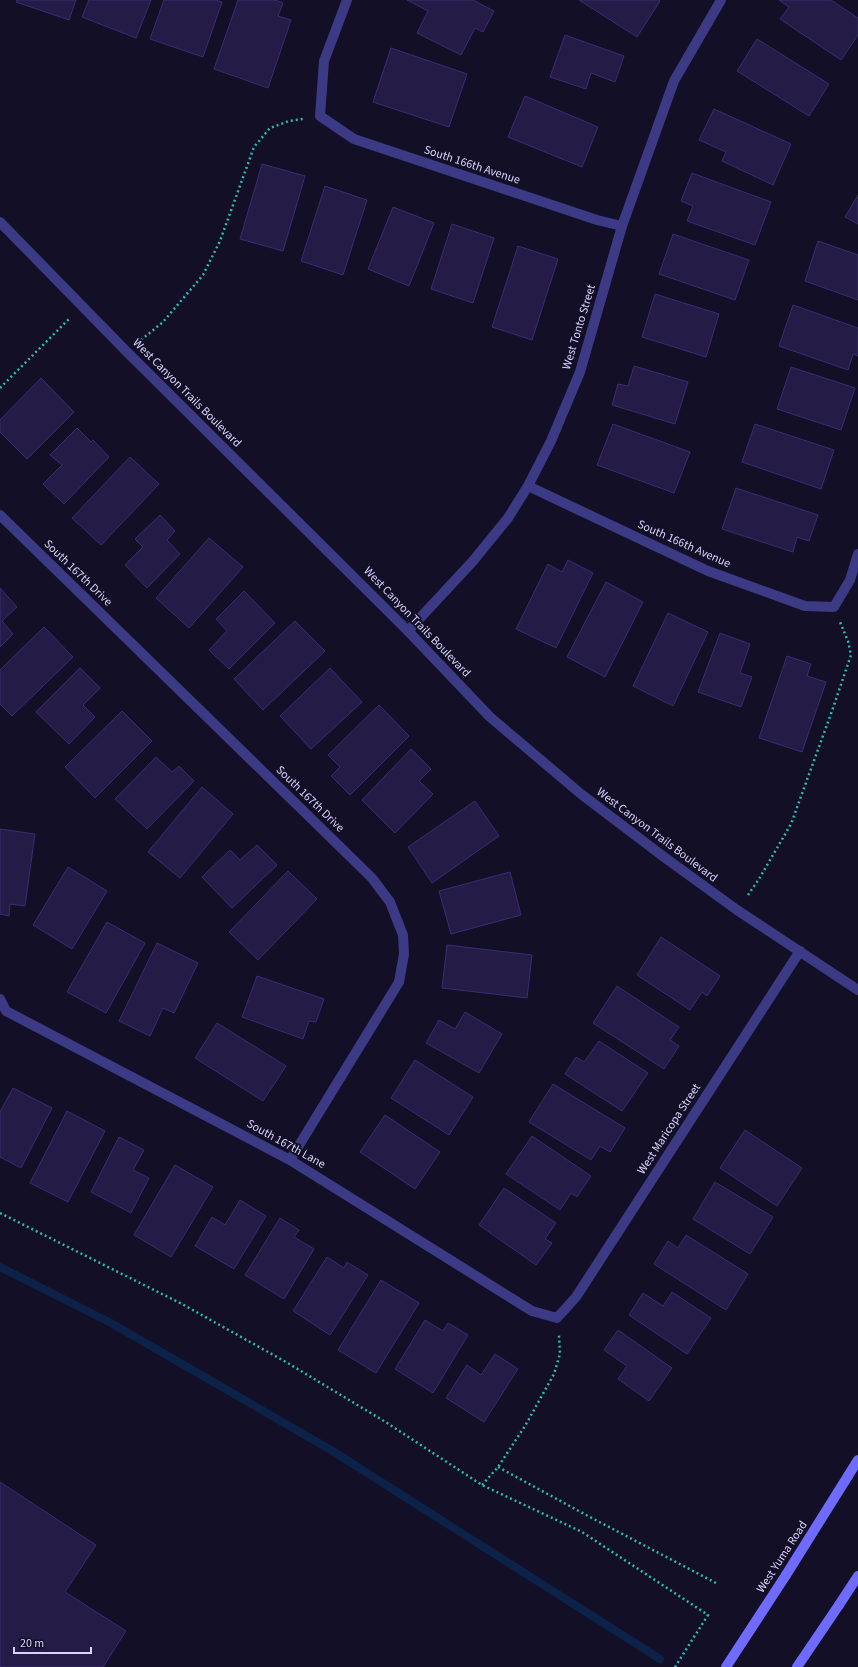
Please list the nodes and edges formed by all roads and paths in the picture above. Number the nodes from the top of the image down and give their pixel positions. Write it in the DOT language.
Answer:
graph roads {
  1 [pos="347,0"];
  2 [pos="721,0"];
  3 [pos="320,116"];
  4 [pos="0,222"];
  5 [pos="622,226"];
  6 [pos="82,306"];
  7 [pos="127,352"];
  8 [pos="0,388"];
  9 [pos="528,486"];
  10 [pos="0,515"];
  11 [pos="858,554"];
  12 [pos="834,607"];
  13 [pos="408,630"];
  14 [pos="737,910"];
  15 [pos="800,951"];
  16 [pos="858,990"];
  17 [pos="0,999"];
  18 [pos="290,1160"];
  19 [pos="0,1213"];
  20 [pos="557,1318"];
  21 [pos="858,1460"];
  22 [pos="498,1467"];
  23 [pos="482,1485"];
  24 [pos="858,1576"];
  25 [pos="716,1582"];
  26 [pos="675,1667"];
  27 [pos="726,1667"];
  28 [pos="797,1667"];
  1 -- 3 [label="street"];
  2 -- 5 [label="street, West Tonto Street"];
  3 -- 5 [label="street, South 166th Avenue"];
  3 -- 7 [label="path"];
  4 -- 6 [label="street, West Canyon Trails Boulevard"];
  5 -- 9 [label="street, West Tonto Street"];
  6 -- 7 [label="street, West Canyon Trails Boulevard"];
  6 -- 8 [label="path"];
  7 -- 13 [label="street, West Canyon Trails Boulevard"];
  9 -- 12 [label="street, South 166th Avenue"];
  9 -- 13 [label="street, West Tonto Street"];
  10 -- 18 [label="street, South 167th Drive"];
  11 -- 12 [label="street"];
  12 -- 14 [label="path"];
  13 -- 14 [label="street, West Canyon Trails Boulevard"];
  14 -- 15 [label="street, West Canyon Trails Boulevard"];
  15 -- 16 [label="street, West Canyon Trails Boulevard"];
  15 -- 20 [label="street, West Maricopa Street"];
  17 -- 18 [label="street, South 167th Lane"];
  18 -- 20 [label="street, South 167th Lane"];
  19 -- 23 [label="path"];
  20 -- 22 [label="path"];
  21 -- 27 [label="main road, West Yuma Road, bridge"];
  22 -- 23 [label="path"];
  22 -- 25 [label="path"];
  23 -- 26 [label="path"];
  24 -- 28 [label="main road, bridge"];
}
